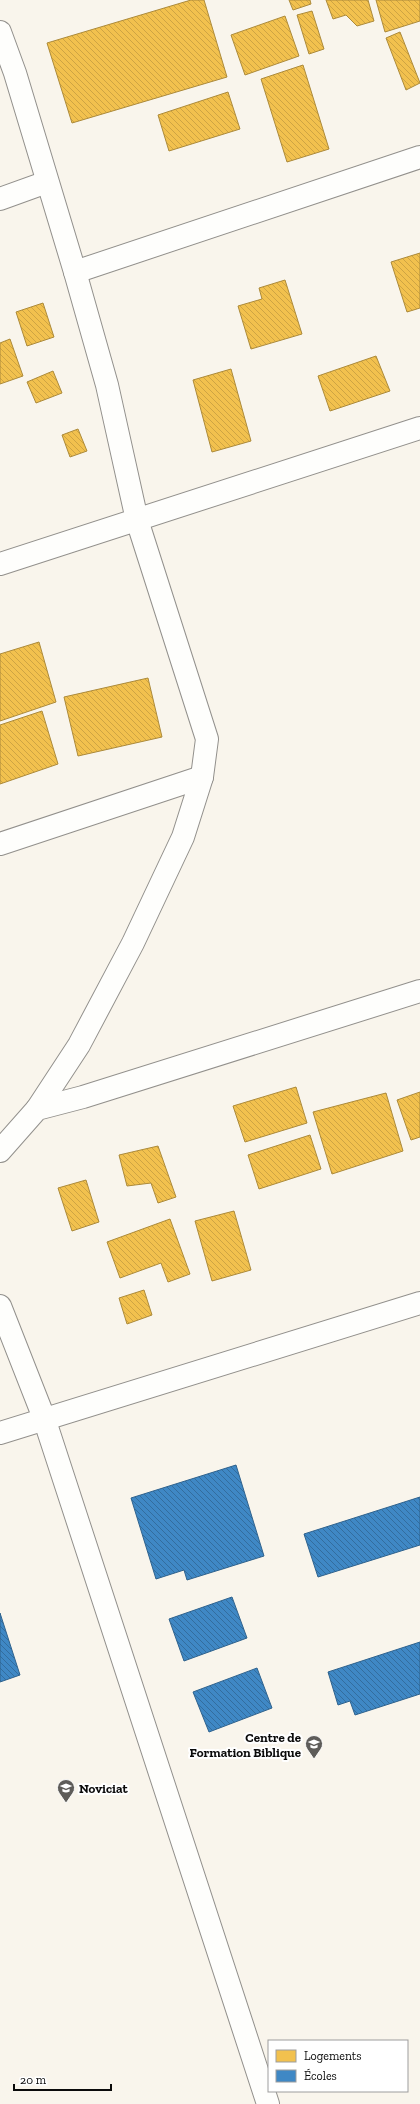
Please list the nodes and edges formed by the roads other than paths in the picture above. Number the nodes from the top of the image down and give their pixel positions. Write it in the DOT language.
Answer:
graph roads {
  1 [pos="0,32"];
  2 [pos="420,157"];
  3 [pos="47,182"];
  4 [pos="0,199"];
  5 [pos="75,272"];
  6 [pos="420,428"];
  7 [pos="136,520"];
  8 [pos="0,564"];
  9 [pos="202,777"];
  10 [pos="0,844"];
  11 [pos="420,991"];
  12 [pos="36,1109"];
  13 [pos="0,1151"];
  14 [pos="420,1303"];
  15 [pos="0,1306"];
  16 [pos="44,1418"];
  17 [pos="0,1433"];
  18 [pos="268,2104"];
  1 -- 3 [label="street"];
  2 -- 5 [label="street"];
  3 -- 4 [label="street"];
  3 -- 5 [label="street"];
  5 -- 7 [label="street"];
  6 -- 7 [label="street"];
  7 -- 8 [label="street"];
  7 -- 9 [label="street"];
  9 -- 10 [label="street"];
  9 -- 12 [label="street"];
  11 -- 12 [label="street"];
  12 -- 13 [label="street"];
  14 -- 16 [label="street"];
  15 -- 16 [label="street"];
  16 -- 17 [label="street"];
  16 -- 18 [label="street"];
}
